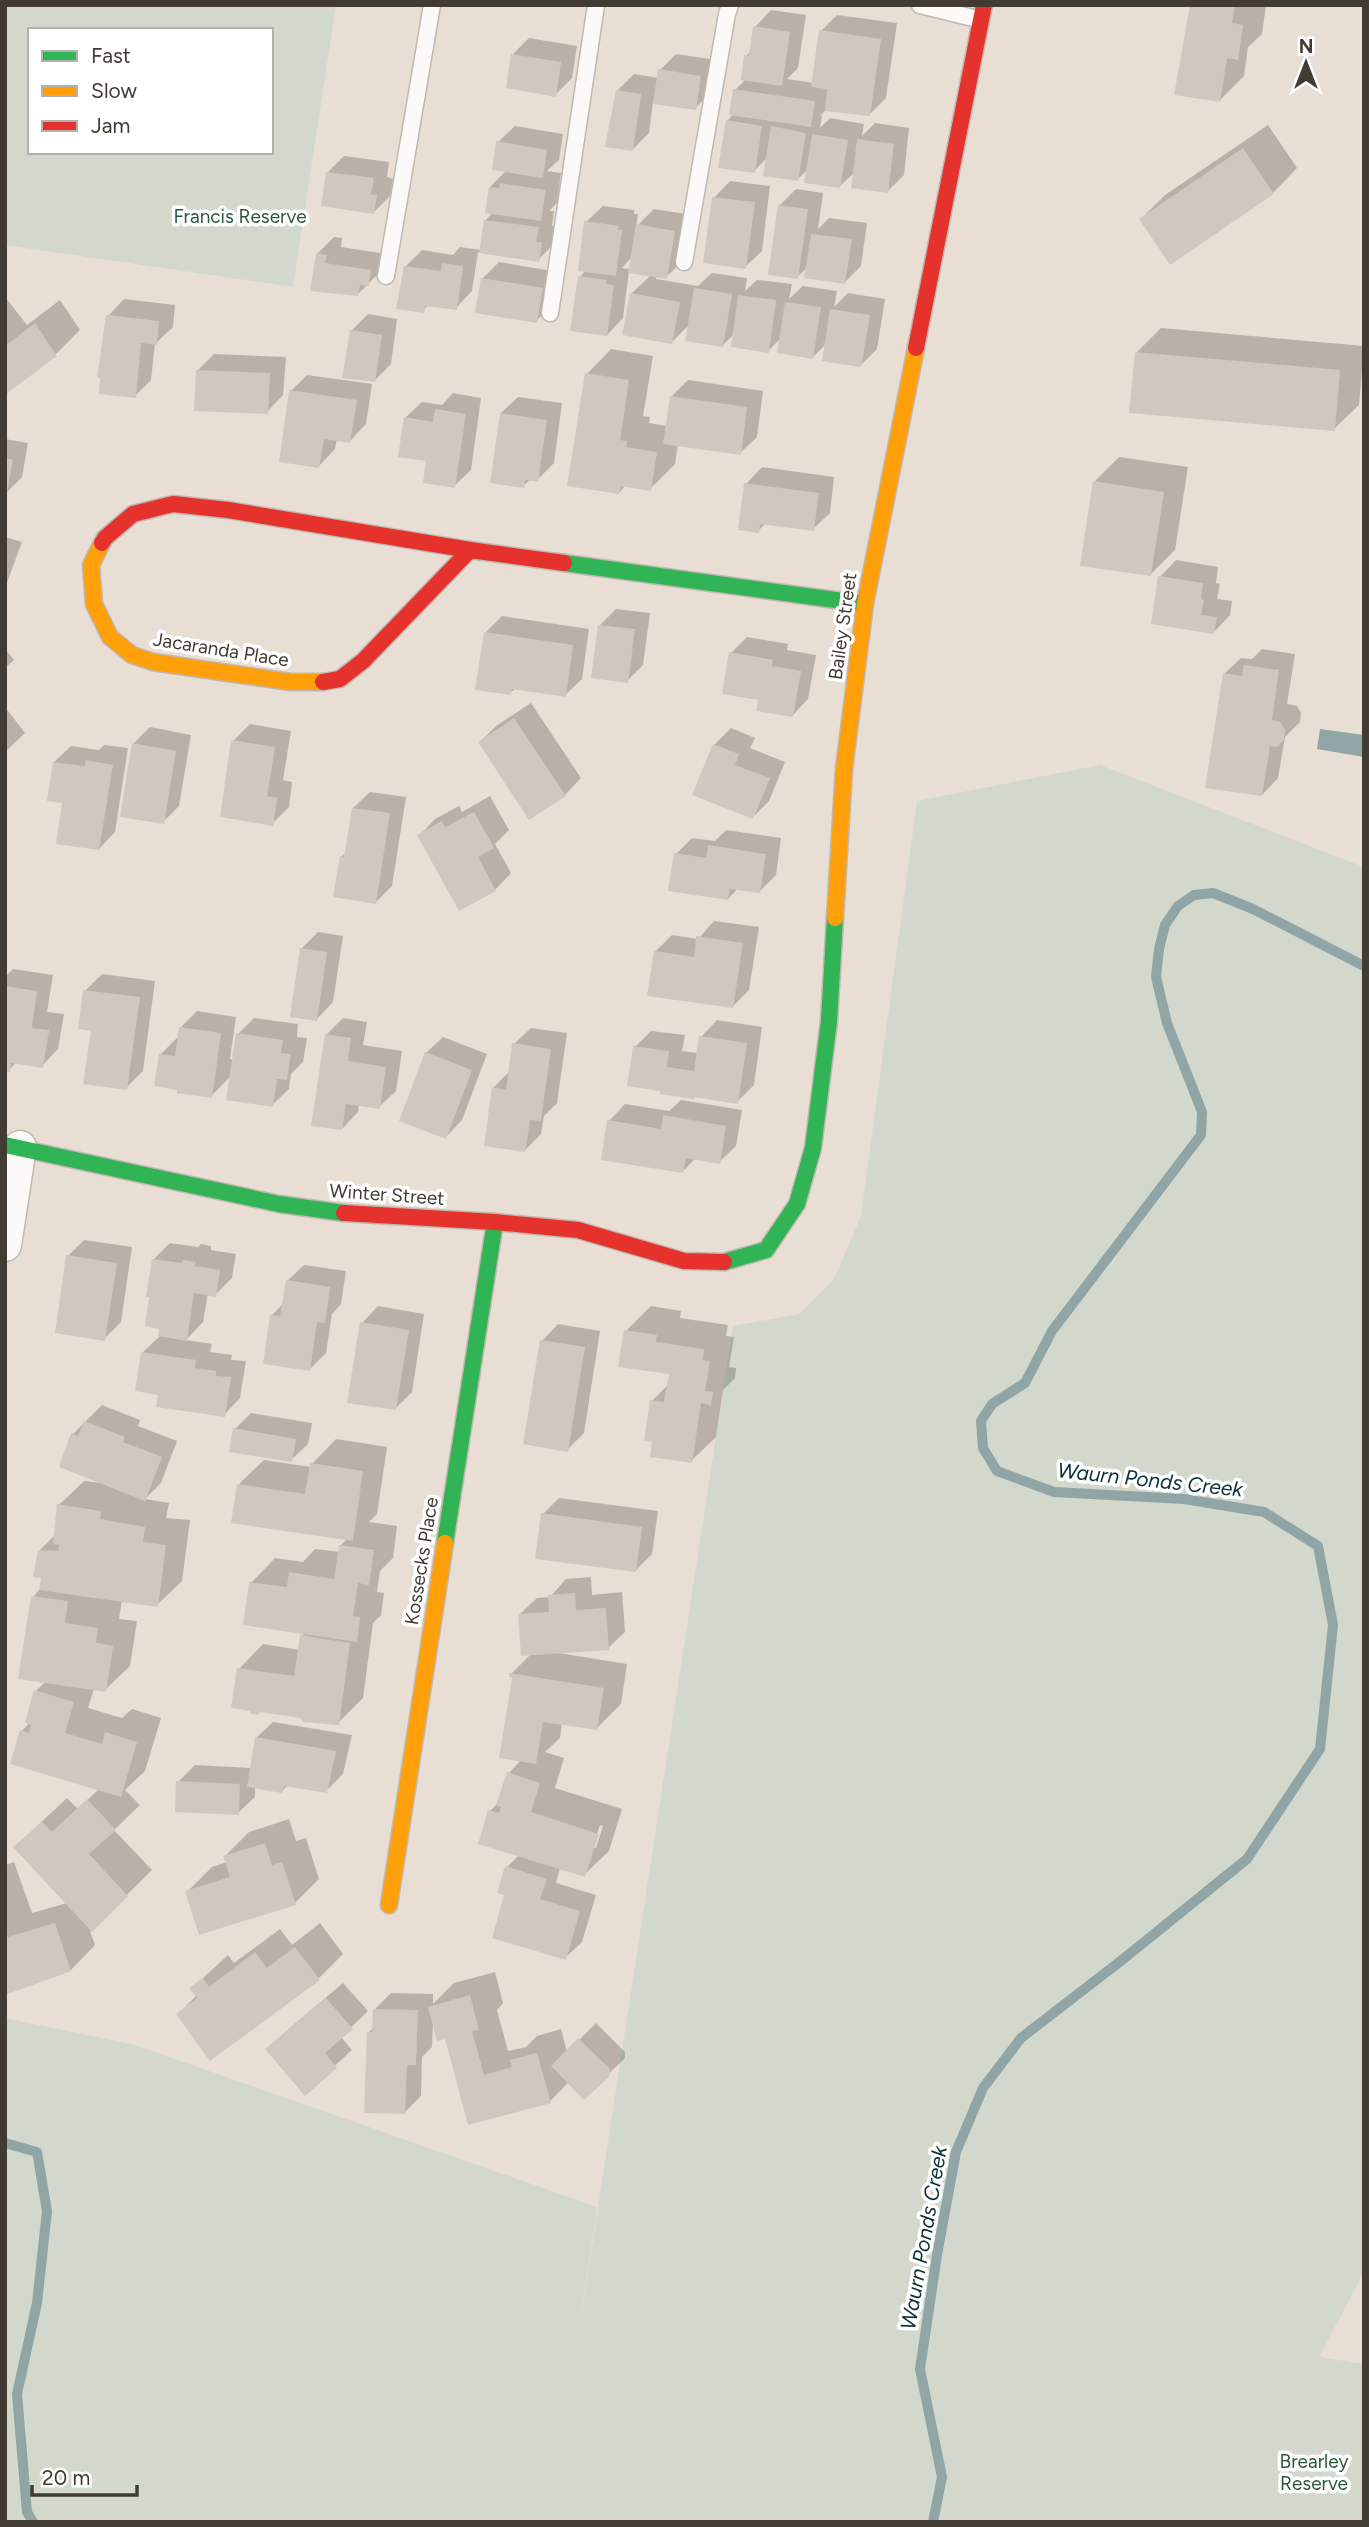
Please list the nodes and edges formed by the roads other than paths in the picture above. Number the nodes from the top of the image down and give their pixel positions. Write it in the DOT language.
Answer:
graph roads {
  1 [pos="432,5"];
  2 [pos="596,5"];
  3 [pos="730,5"];
  4 [pos="920,5"];
  5 [pos="983,13"];
  6 [pos="684,262"];
  7 [pos="386,276"];
  8 [pos="550,313"];
  9 [pos="470,550"];
  10 [pos="864,604"];
  11 [pos="12,1146"];
  12 [pos="495,1222"];
  13 [pos="5,1245"];
  14 [pos="765,1250"];
  15 [pos="389,1905"];
  1 -- 7 [label="lane"];
  2 -- 8 [label="lane"];
  3 -- 6 [label="lane"];
  4 -- 5 [label="lane"];
  5 -- 10 [label="street, Bailey Street"];
  9 -- 9 [label="street, Jacaranda Place"];
  9 -- 10 [label="street, Jacaranda Place"];
  10 -- 14 [label="street, Bailey Street"];
  11 -- 12 [label="street, Winter Street"];
  11 -- 13 [label="street"];
  12 -- 14 [label="street, Winter Street"];
  12 -- 15 [label="street, Kossecks Place"];
}
